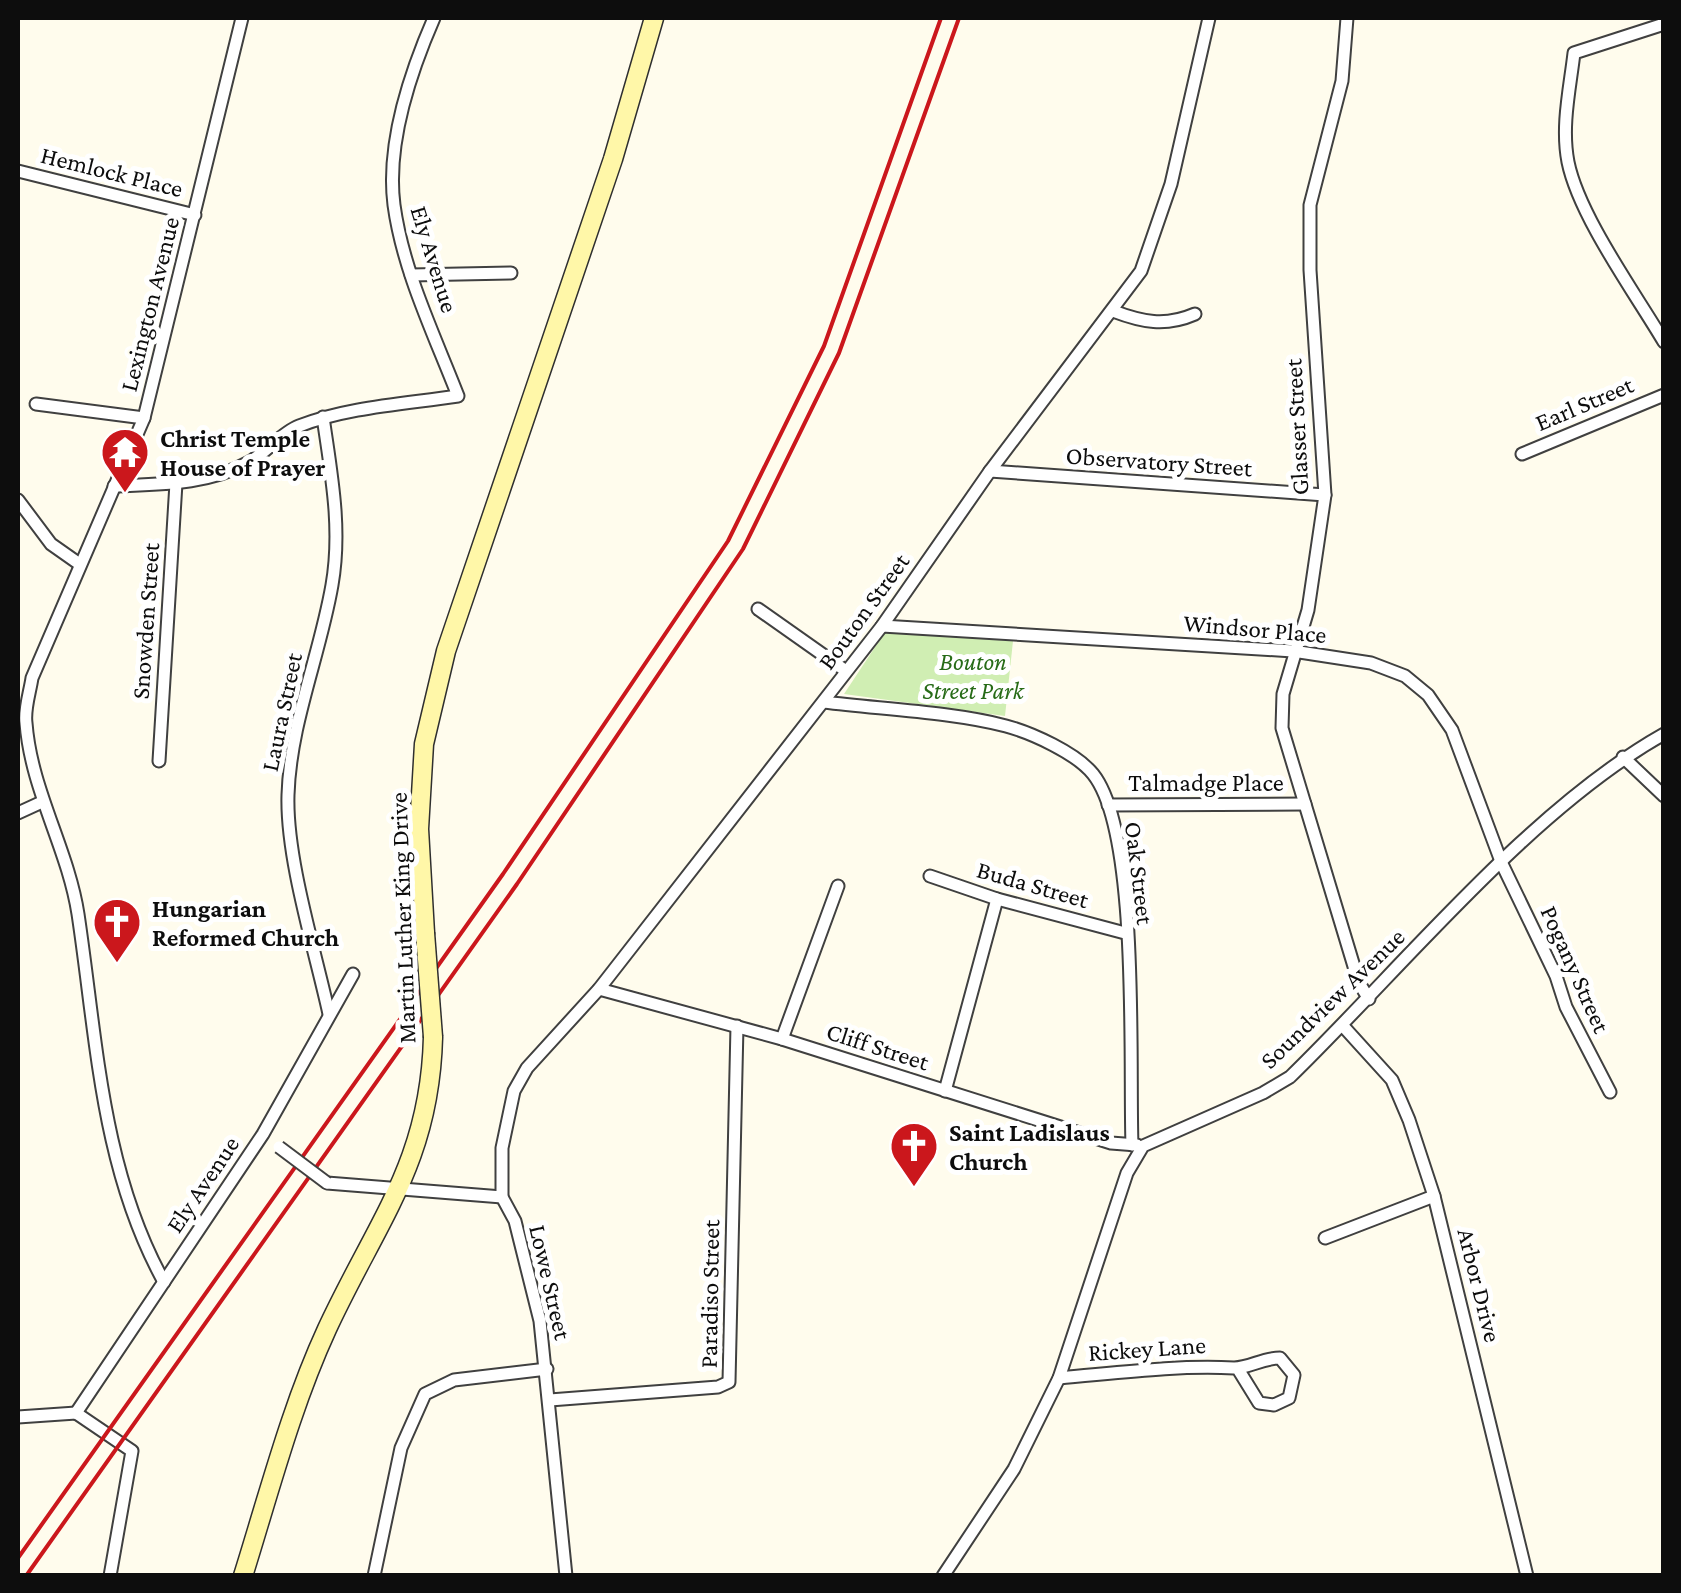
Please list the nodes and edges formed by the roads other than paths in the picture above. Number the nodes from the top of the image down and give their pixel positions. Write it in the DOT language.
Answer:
graph roads {
  1 [pos="242,18"];
  2 [pos="434,18"];
  3 [pos="654,18"];
  4 [pos="1209,18"];
  5 [pos="1347,18"];
  6 [pos="1664,24"];
  7 [pos="18,171"];
  8 [pos="195,215"];
  9 [pos="511,273"];
  10 [pos="411,275"];
  11 [pos="1112,311"];
  12 [pos="1194,314"];
  13 [pos="1664,342"];
  14 [pos="1664,394"];
  15 [pos="36,404"];
  16 [pos="323,417"];
  17 [pos="144,418"];
  18 [pos="1522,454"];
  19 [pos="990,471"];
  20 [pos="176,483"];
  21 [pos="114,486"];
  22 [pos="1325,495"];
  23 [pos="18,500"];
  24 [pos="78,564"];
  25 [pos="758,609"];
  26 [pos="882,626"];
  27 [pos="1293,651"];
  28 [pos="846,670"];
  29 [pos="824,702"];
  30 [pos="21,721"];
  31 [pos="1664,734"];
  32 [pos="1623,757"];
  33 [pos="159,761"];
  34 [pos="1664,796"];
  35 [pos="42,802"];
  36 [pos="1305,804"];
  37 [pos="1108,805"];
  38 [pos="18,813"];
  39 [pos="1502,864"];
  40 [pos="930,876"];
  41 [pos="838,886"];
  42 [pos="996,899"];
  43 [pos="1126,933"];
  44 [pos="353,974"];
  45 [pos="599,989"];
  46 [pos="1369,999"];
  47 [pos="329,1014"];
  48 [pos="737,1026"];
  49 [pos="1342,1026"];
  50 [pos="782,1039"];
  51 [pos="945,1090"];
  52 [pos="1610,1092"];
  53 [pos="263,1134"];
  54 [pos="1137,1145"];
  55 [pos="399,1192"];
  56 [pos="1434,1196"];
  57 [pos="502,1197"];
  58 [pos="1326,1238"];
  59 [pos="164,1282"];
  60 [pos="1238,1368"];
  61 [pos="547,1369"];
  62 [pos="1058,1378"];
  63 [pos="550,1400"];
  64 [pos="76,1413"];
  65 [pos="18,1416"];
  66 [pos="110,1576"];
  67 [pos="243,1576"];
  68 [pos="374,1576"];
  69 [pos="566,1576"];
  70 [pos="943,1576"];
  71 [pos="1527,1576"];
  1 -- 8 [label="street, Lexington Avenue"];
  2 -- 10 [label="street, Ely Avenue"];
  3 -- 55 [label="main road, Martin Luther King Drive, bridge"];
  4 -- 11 [label="street, Bouton Street"];
  5 -- 22 [label="street, Glasser Street"];
  6 -- 13 [label="street"];
  7 -- 8 [label="street, Hemlock Place"];
  8 -- 17 [label="street, Lexington Avenue"];
  9 -- 10 [label="street"];
  10 -- 16 [label="street, Ely Avenue"];
  11 -- 12 [label="street"];
  11 -- 19 [label="street, Bouton Street"];
  14 -- 18 [label="street, Earl Street"];
  15 -- 17 [label="street"];
  16 -- 20 [label="street"];
  16 -- 47 [label="street, Laura Street"];
  17 -- 21 [label="street, Lexington Avenue"];
  19 -- 22 [label="street, Observatory Street"];
  19 -- 26 [label="street, Bouton Street"];
  20 -- 21 [label="street"];
  20 -- 33 [label="street, Snowden Street"];
  21 -- 24 [label="street, Lexington Avenue"];
  22 -- 27 [label="street, Glasser Street"];
  23 -- 24 [label="street"];
  24 -- 30 [label="street, Lexington Avenue"];
  25 -- 28 [label="street"];
  26 -- 27 [label="street, Windsor Place"];
  26 -- 28 [label="street, Bouton Street"];
  27 -- 36 [label="street, Glasser Street"];
  27 -- 39 [label="street, Windsor Place"];
  28 -- 29 [label="street, Bouton Street"];
  29 -- 37 [label="street, Oak Street"];
  29 -- 45 [label="street, Bouton Street"];
  30 -- 35 [label="street, Lexington Avenue"];
  31 -- 32 [label="street, Soundview Avenue"];
  32 -- 34 [label="street"];
  32 -- 39 [label="street, Soundview Avenue"];
  35 -- 38 [label="street"];
  35 -- 59 [label="street, Lexington Avenue"];
  36 -- 37 [label="street, Talmadge Place"];
  36 -- 46 [label="street, Glasser Street"];
  37 -- 43 [label="street, Oak Street"];
  39 -- 46 [label="street, Soundview Avenue"];
  39 -- 52 [label="street, Pogany Street"];
  40 -- 42 [label="street, Buda Street"];
  41 -- 50 [label="street"];
  42 -- 43 [label="street, Buda Street"];
  42 -- 51 [label="street"];
  43 -- 54 [label="street, Oak Street"];
  44 -- 47 [label="street, Ely Avenue"];
  45 -- 48 [label="street, Cliff Street"];
  45 -- 57 [label="street, Bouton Street"];
  46 -- 49 [label="street, Soundview Avenue"];
  47 -- 53 [label="street, Ely Avenue"];
  48 -- 50 [label="street, Cliff Street"];
  48 -- 63 [label="street, Paradiso Street"];
  49 -- 54 [label="street, Soundview Avenue"];
  49 -- 56 [label="street, Arbor Drive"];
  50 -- 51 [label="street, Cliff Street"];
  51 -- 54 [label="street, Cliff Street"];
  53 -- 55 [label="street, bridge"];
  53 -- 59 [label="street, Ely Avenue"];
  54 -- 62 [label="street"];
  55 -- 57 [label="street"];
  55 -- 67 [label="main road, Martin Luther King Drive"];
  56 -- 58 [label="street"];
  56 -- 71 [label="street, Arbor Drive"];
  57 -- 61 [label="street, Lowe Street"];
  59 -- 64 [label="street, Ely Avenue"];
  60 -- 60 [label="street, Rickey Lane"];
  60 -- 62 [label="street, Rickey Lane"];
  61 -- 63 [label="street, Lowe Street"];
  61 -- 68 [label="street"];
  62 -- 70 [label="street"];
  63 -- 69 [label="street, Lowe Street"];
  64 -- 65 [label="street"];
  64 -- 66 [label="street"];
}
